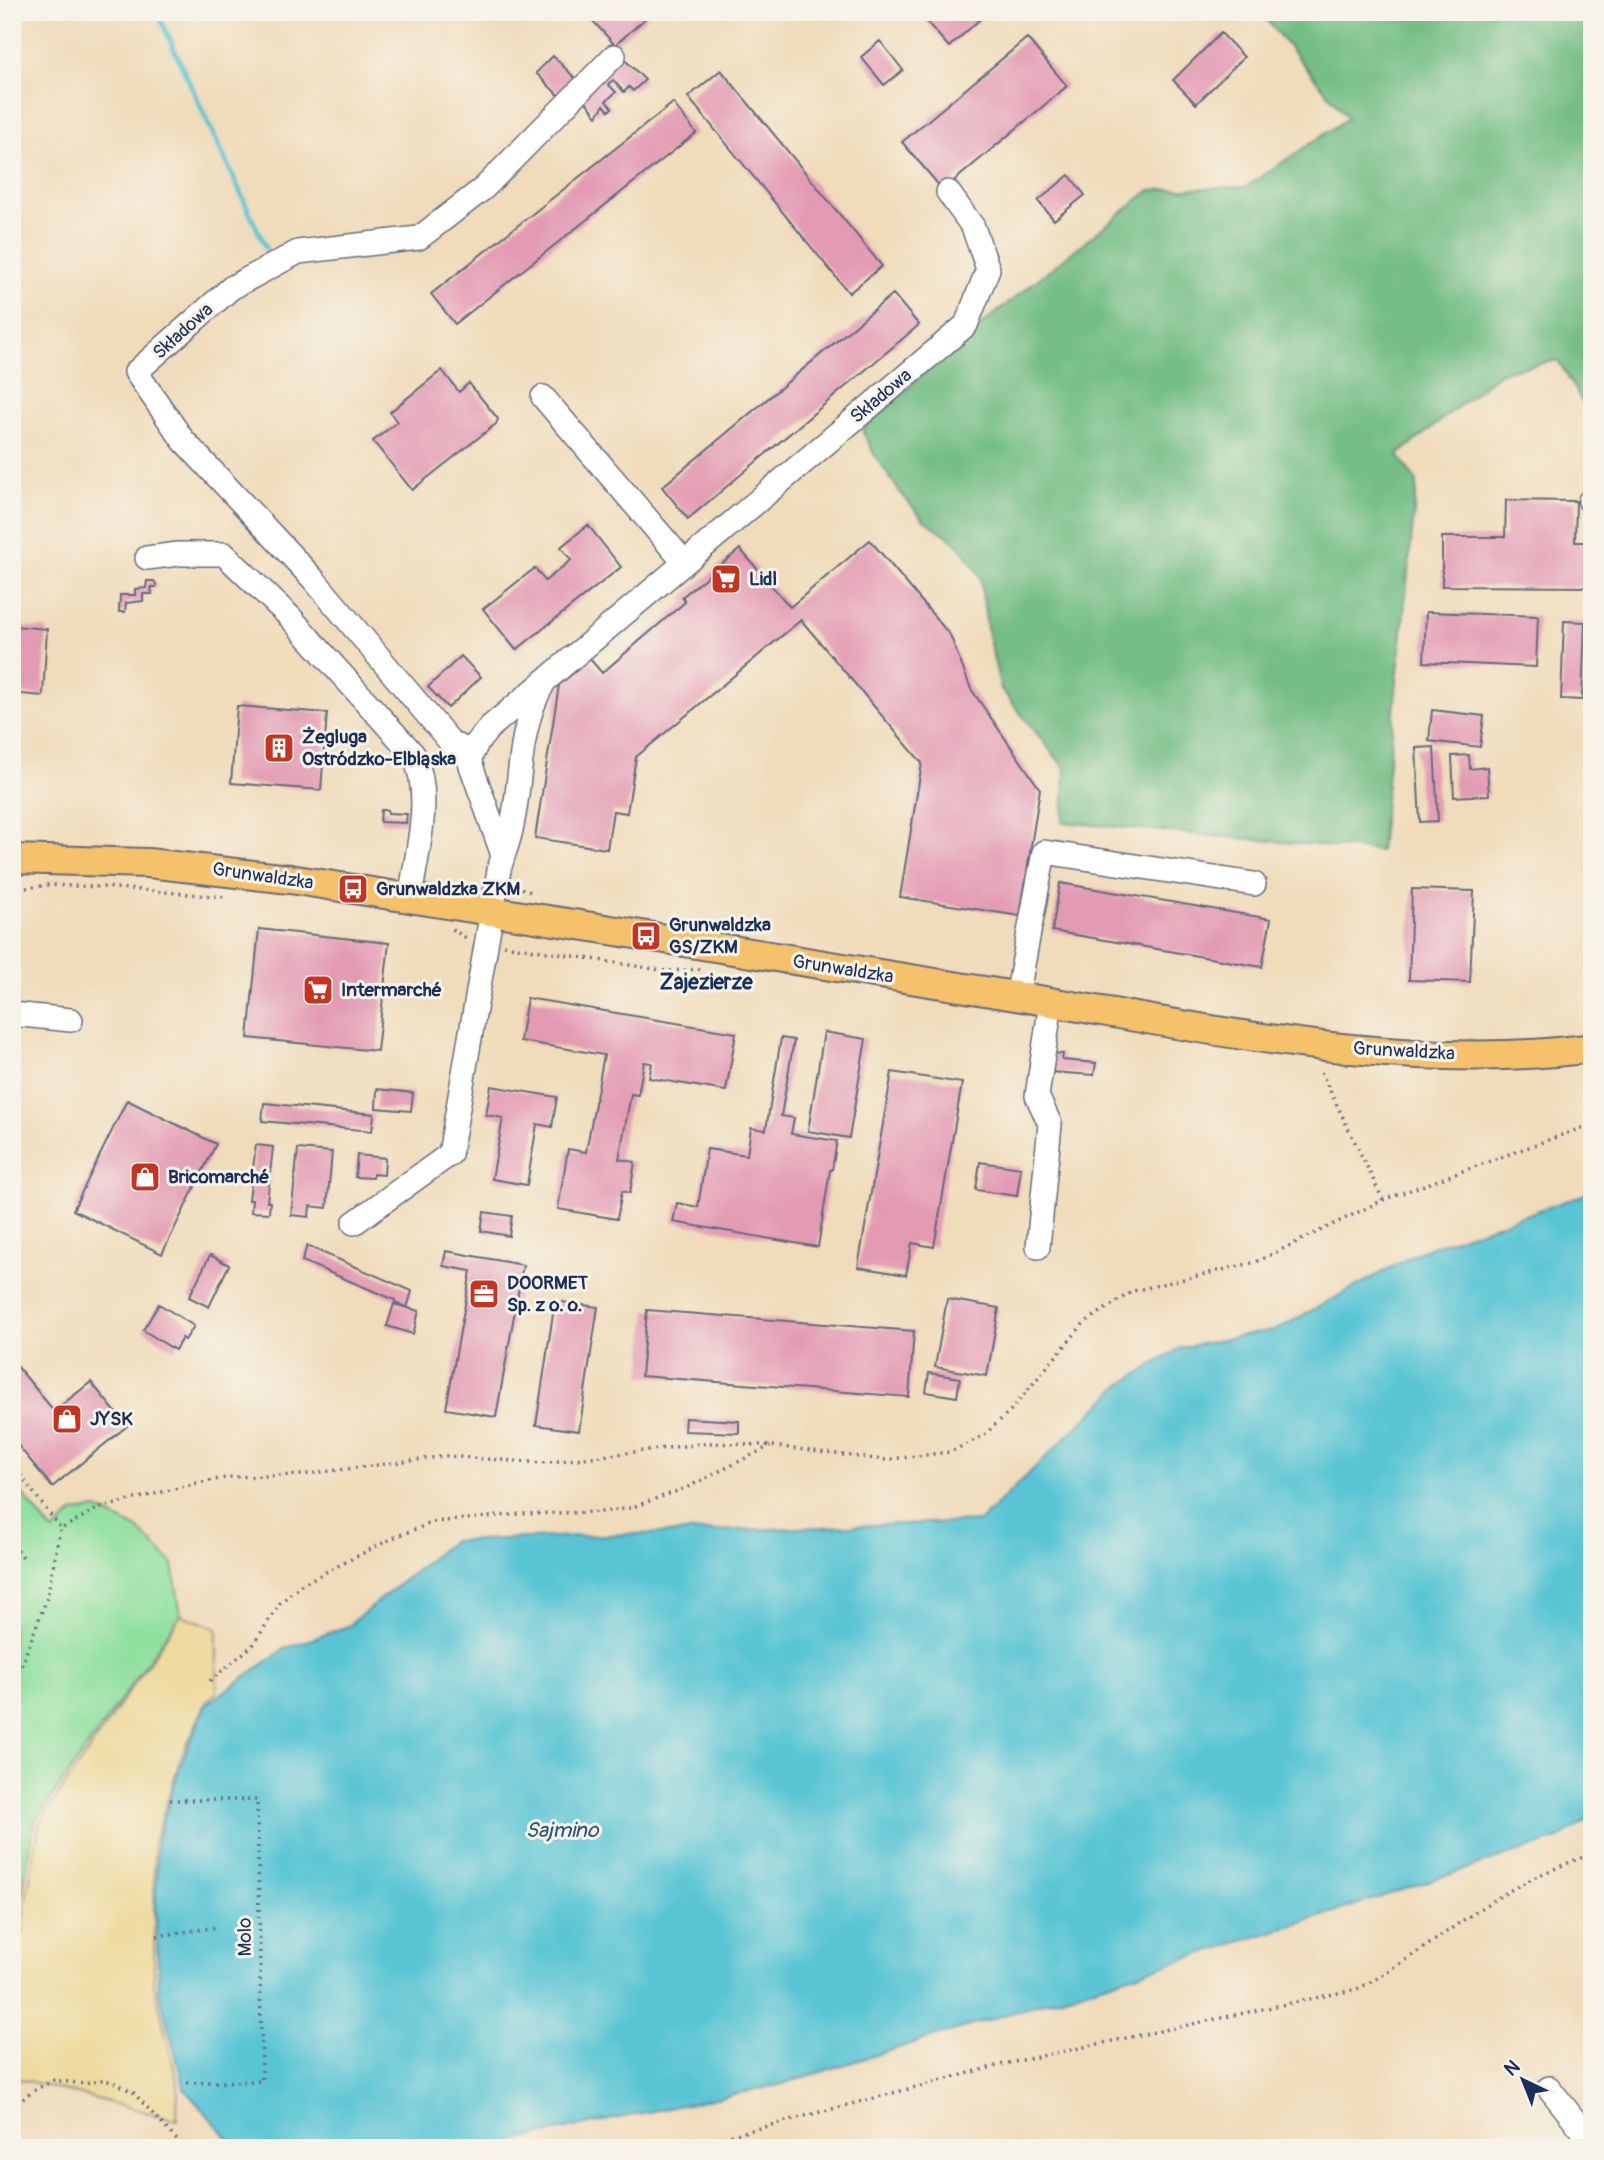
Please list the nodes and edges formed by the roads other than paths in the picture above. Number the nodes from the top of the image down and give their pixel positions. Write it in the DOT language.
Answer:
graph roads {
  1 [pos="614,56"];
  2 [pos="948,192"];
  3 [pos="543,397"];
  4 [pos="147,558"];
  5 [pos="684,562"];
  6 [pos="548,676"];
  7 [pos="474,747"];
  8 [pos="413,754"];
  9 [pos="521,755"];
  10 [pos="517,783"];
  11 [pos="478,787"];
  12 [pos="503,855"];
  13 [pos="12,859"];
  14 [pos="1254,884"];
  15 [pos="410,898"];
  16 [pos="492,912"];
  17 [pos="1017,997"];
  18 [pos="1051,1003"];
  19 [pos="12,1014"];
  20 [pos="71,1020"];
  21 [pos="1592,1048"];
  22 [pos="354,1223"];
  23 [pos="1038,1247"];
  24 [pos="1549,2088"];
  25 [pos="1592,2142"];
  1 -- 7 [label="street, Składowa"];
  2 -- 5 [label="street, Składowa"];
  3 -- 5 [label="street"];
  4 -- 8 [label="street"];
  5 -- 6 [label="street, Składowa"];
  6 -- 7 [label="street, Składowa"];
  6 -- 9 [label="street, Składowa"];
  7 -- 8 [label="street"];
  7 -- 9 [label="street, Składowa"];
  7 -- 11 [label="street"];
  8 -- 15 [label="street"];
  9 -- 10 [label="street, Składowa"];
  10 -- 11 [label="street"];
  10 -- 12 [label="street, Składowa"];
  11 -- 12 [label="street"];
  12 -- 16 [label="street, Składowa"];
  13 -- 15 [label="main road, Grunwaldzka"];
  14 -- 17 [label="street"];
  15 -- 16 [label="main road, Grunwaldzka"];
  16 -- 17 [label="main road, Grunwaldzka"];
  16 -- 22 [label="street, Składowa"];
  17 -- 18 [label="main road, Grunwaldzka"];
  18 -- 21 [label="main road, Grunwaldzka"];
  18 -- 23 [label="street"];
  19 -- 20 [label="street"];
  24 -- 25 [label="street"];
}
